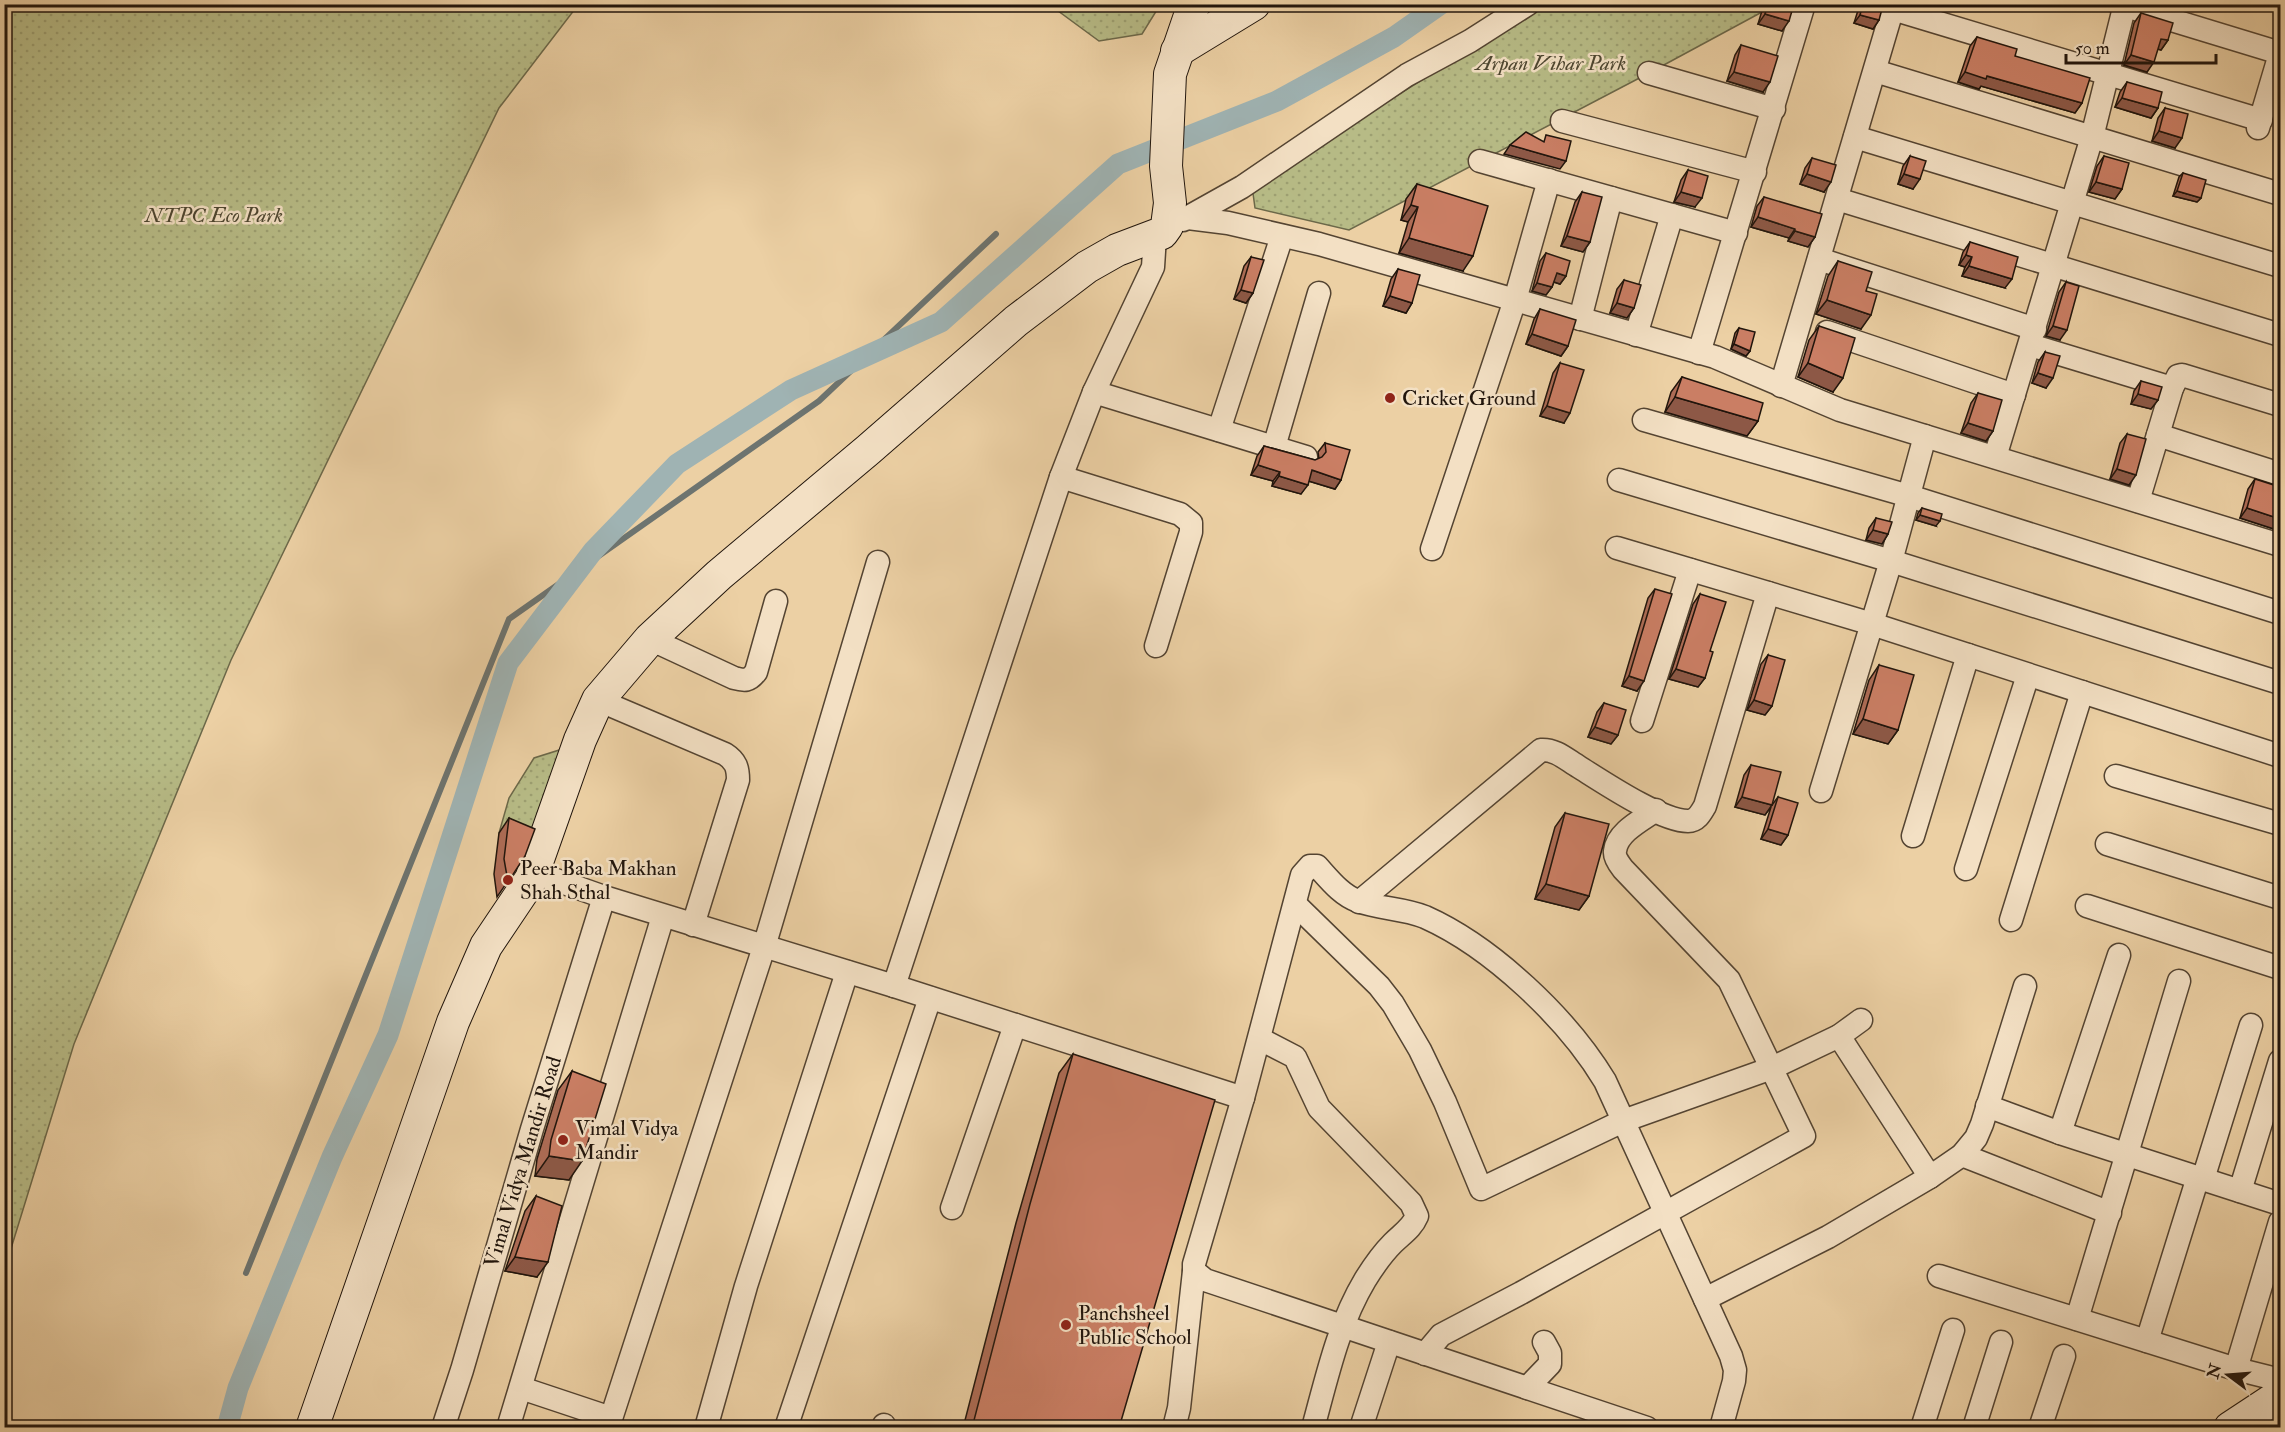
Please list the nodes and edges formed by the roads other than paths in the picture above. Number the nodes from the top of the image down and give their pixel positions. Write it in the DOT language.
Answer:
graph roads {
  1 [pos="1194,4"];
  2 [pos="1254,4"];
  3 [pos="1528,4"];
  4 [pos="1804,4"];
  5 [pos="2123,5"];
  6 [pos="1888,6"];
  7 [pos="1177,51"];
  8 [pos="2280,54"];
  9 [pos="1875,71"];
  10 [pos="2109,73"];
  11 [pos="1648,74"];
  12 [pos="1774,109"];
  13 [pos="1562,121"];
  14 [pos="1855,137"];
  15 [pos="2092,137"];
  16 [pos="1480,161"];
  17 [pos="1755,172"];
  18 [pos="1549,180"];
  19 [pos="2280,194"];
  20 [pos="1611,198"];
  21 [pos="1837,199"];
  22 [pos="2073,203"];
  23 [pos="1671,215"];
  24 [pos="1170,227"];
  25 [pos="1736,233"];
  26 [pos="1282,236"];
  27 [pos="1819,259"];
  28 [pos="2054,266"];
  29 [pos="2280,266"];
  30 [pos="1319,293"];
  31 [pos="1515,300"];
  32 [pos="1580,319"];
  33 [pos="1800,323"];
  34 [pos="1636,335"];
  35 [pos="2280,335"];
  36 [pos="2032,337"];
  37 [pos="1700,353"];
  38 [pos="1781,386"];
  39 [pos="2172,388"];
  40 [pos="1094,392"];
  41 [pos="2014,395"];
  42 [pos="2280,405"];
  43 [pos="1644,420"];
  44 [pos="1220,430"];
  45 [pos="2158,435"];
  46 [pos="1925,436"];
  47 [pos="1274,447"];
  48 [pos="1306,457"];
  49 [pos="1995,457"];
  50 [pos="2280,474"];
  51 [pos="1061,477"];
  52 [pos="1619,480"];
  53 [pos="1909,496"];
  54 [pos="2138,501"];
  55 [pos="2280,545"];
  56 [pos="1617,548"];
  57 [pos="1432,549"];
  58 [pos="1891,561"];
  59 [pos="878,562"];
  60 [pos="1690,570"];
  61 [pos="1768,593"];
  62 [pos="776,601"];
  63 [pos="2280,613"];
  64 [pos="1872,624"];
  65 [pos="650,639"];
  66 [pos="1156,646"];
  67 [pos="1968,655"];
  68 [pos="2028,675"];
  69 [pos="2280,683"];
  70 [pos="2082,692"];
  71 [pos="598,700"];
  72 [pos="1642,720"];
  73 [pos="2280,756"];
  74 [pos="2116,776"];
  75 [pos="1821,791"];
  76 [pos="1656,810"];
  77 [pos="2280,824"];
  78 [pos="1913,836"];
  79 [pos="2107,844"];
  80 [pos="1966,869"];
  81 [pos="533,872"];
  82 [pos="604,897"];
  83 [pos="2280,898"];
  84 [pos="1359,902"];
  85 [pos="1295,904"];
  86 [pos="2087,906"];
  87 [pos="663,916"];
  88 [pos="2011,920"];
  89 [pos="693,925"];
  90 [pos="764,947"];
  91 [pos="2119,955"];
  92 [pos="2280,968"];
  93 [pos="847,972"];
  94 [pos="2179,981"];
  95 [pos="894,986"];
  96 [pos="2025,986"];
  97 [pos="930,998"];
  98 [pos="1861,1020"];
  99 [pos="1015,1025"];
  100 [pos="2251,1025"];
  101 [pos="1839,1036"];
  102 [pos="1260,1039"];
  103 [pos="2280,1060"];
  104 [pos="1772,1068"];
  105 [pos="1244,1098"];
  106 [pos="1987,1106"];
  107 [pos="1623,1121"];
  108 [pos="2060,1133"];
  109 [pos="1962,1155"];
  110 [pos="2128,1155"];
  111 [pos="1930,1177"];
  112 [pos="2200,1178"];
  113 [pos="2240,1191"];
  114 [pos="2280,1203"];
  115 [pos="952,1208"];
  116 [pos="1666,1213"];
  117 [pos="2110,1214"];
  118 [pos="2280,1222"];
  119 [pos="1194,1271"];
  120 [pos="1939,1276"];
  121 [pos="1705,1299"];
  122 [pos="2077,1319"];
  123 [pos="1342,1327"];
  124 [pos="1953,1330"];
  125 [pos="2147,1341"];
  126 [pos="1389,1342"];
  127 [pos="1544,1342"];
  128 [pos="2001,1342"];
  129 [pos="1425,1354"];
  130 [pos="2064,1356"];
  131 [pos="2236,1369"];
  132 [pos="2280,1380"];
  133 [pos="521,1388"];
  134 [pos="1527,1388"];
  135 [pos="2280,1395"];
  136 [pos="1595,1420"];
  137 [pos="610,1423"];
  138 [pos="312,1428"];
  139 [pos="443,1428"];
  140 [pos="508,1428"];
  141 [pos="706,1428"];
  142 [pos="786,1428"];
  143 [pos="1174,1428"];
  144 [pos="1313,1428"];
  145 [pos="1361,1428"];
  146 [pos="1647,1428"];
  147 [pos="1721,1428"];
  148 [pos="1922,1428"];
  149 [pos="1974,1428"];
  150 [pos="2040,1428"];
  151 [pos="2230,1428"];
  1 -- 7 [label="street"];
  2 -- 7 [label="street"];
  3 -- 24 [label="street"];
  4 -- 12 [label="street"];
  5 -- 8 [label="street"];
  5 -- 10 [label="street"];
  6 -- 9 [label="street"];
  6 -- 10 [label="street"];
  7 -- 24 [label="street"];
  8 -- 10 [label="street"];
  9 -- 14 [label="street"];
  9 -- 15 [label="street"];
  10 -- 15 [label="street"];
  11 -- 12 [label="street"];
  12 -- 17 [label="street"];
  13 -- 17 [label="street"];
  14 -- 21 [label="street"];
  14 -- 22 [label="street"];
  15 -- 19 [label="street"];
  15 -- 22 [label="street"];
  16 -- 18 [label="street"];
  17 -- 25 [label="street"];
  18 -- 20 [label="street"];
  18 -- 31 [label="street"];
  20 -- 23 [label="street"];
  20 -- 32 [label="street"];
  21 -- 27 [label="street"];
  21 -- 28 [label="street"];
  22 -- 28 [label="street"];
  22 -- 29 [label="street"];
  23 -- 25 [label="street"];
  23 -- 34 [label="street"];
  24 -- 26 [label="street"];
  24 -- 40 [label="street"];
  24 -- 65 [label="street"];
  25 -- 37 [label="street"];
  26 -- 31 [label="street"];
  26 -- 44 [label="street"];
  27 -- 33 [label="street"];
  27 -- 36 [label="street"];
  28 -- 35 [label="street"];
  28 -- 36 [label="street"];
  30 -- 47 [label="street"];
  31 -- 32 [label="street"];
  31 -- 57 [label="street"];
  32 -- 34 [label="street"];
  33 -- 38 [label="street"];
  33 -- 41 [label="street"];
  34 -- 37 [label="street"];
  36 -- 39 [label="street"];
  36 -- 41 [label="street"];
  37 -- 38 [label="street"];
  38 -- 46 [label="street"];
  39 -- 42 [label="street"];
  39 -- 45 [label="street"];
  40 -- 44 [label="street"];
  40 -- 51 [label="street"];
  41 -- 49 [label="street"];
  43 -- 53 [label="street"];
  44 -- 47 [label="street"];
  45 -- 50 [label="street"];
  45 -- 54 [label="street"];
  46 -- 49 [label="street"];
  46 -- 53 [label="street"];
  47 -- 48 [label="street"];
  49 -- 54 [label="street"];
  51 -- 66 [label="street"];
  51 -- 95 [label="street"];
  52 -- 58 [label="street"];
  53 -- 58 [label="street"];
  53 -- 63 [label="street"];
  54 -- 55 [label="street"];
  56 -- 60 [label="street"];
  58 -- 64 [label="street"];
  58 -- 69 [label="street"];
  59 -- 90 [label="street"];
  60 -- 61 [label="street"];
  60 -- 72 [label="street"];
  61 -- 64 [label="street"];
  61 -- 76 [label="street"];
  62 -- 65 [label="street"];
  64 -- 67 [label="street"];
  64 -- 75 [label="street"];
  65 -- 71 [label="street"];
  67 -- 68 [label="street"];
  67 -- 78 [label="street"];
  68 -- 70 [label="street"];
  68 -- 80 [label="street"];
  70 -- 73 [label="street"];
  70 -- 88 [label="street"];
  71 -- 81 [label="street"];
  71 -- 89 [label="street"];
  74 -- 77 [label="street"];
  76 -- 84 [label="street"];
  76 -- 104 [label="street"];
  79 -- 83 [label="street"];
  81 -- 82 [label="street"];
  81 -- 138 [label="street"];
  82 -- 87 [label="street"];
  82 -- 139 [label="street, Vimal Vidya Mandir Road"];
  84 -- 85 [label="street"];
  84 -- 107 [label="street"];
  85 -- 102 [label="street"];
  85 -- 107 [label="street"];
  86 -- 92 [label="street"];
  87 -- 89 [label="street"];
  87 -- 133 [label="street"];
  89 -- 90 [label="street"];
  90 -- 93 [label="street"];
  90 -- 137 [label="street"];
  91 -- 108 [label="street"];
  93 -- 95 [label="street"];
  93 -- 141 [label="street"];
  94 -- 110 [label="street"];
  95 -- 97 [label="street"];
  96 -- 106 [label="street"];
  97 -- 99 [label="street"];
  97 -- 142 [label="street"];
  98 -- 101 [label="street"];
  99 -- 105 [label="street"];
  99 -- 115 [label="street"];
  100 -- 112 [label="street"];
  101 -- 104 [label="street"];
  101 -- 111 [label="street"];
  102 -- 105 [label="street"];
  102 -- 123 [label="street"];
  103 -- 113 [label="street"];
  104 -- 107 [label="street"];
  104 -- 116 [label="street"];
  105 -- 119 [label="street"];
  106 -- 108 [label="street"];
  106 -- 109 [label="street"];
  107 -- 116 [label="street"];
  108 -- 110 [label="street"];
  109 -- 111 [label="street"];
  109 -- 117 [label="street"];
  110 -- 112 [label="street"];
  110 -- 117 [label="street"];
  111 -- 121 [label="street"];
  112 -- 113 [label="street"];
  112 -- 125 [label="street"];
  113 -- 114 [label="street"];
  116 -- 121 [label="street"];
  116 -- 129 [label="street"];
  117 -- 122 [label="street"];
  118 -- 131 [label="street"];
  119 -- 123 [label="street"];
  119 -- 143 [label="street"];
  120 -- 122 [label="street"];
  121 -- 147 [label="street"];
  122 -- 125 [label="street"];
  123 -- 126 [label="street"];
  123 -- 144 [label="street"];
  124 -- 148 [label="street"];
  125 -- 131 [label="street"];
  126 -- 129 [label="street"];
  126 -- 145 [label="street"];
  127 -- 134 [label="street"];
  128 -- 149 [label="street"];
  129 -- 134 [label="street"];
  130 -- 150 [label="street"];
  131 -- 132 [label="street"];
  133 -- 137 [label="street"];
  133 -- 140 [label="street"];
  134 -- 136 [label="street"];
  135 -- 151 [label="street"];
  136 -- 146 [label="street"];
}
